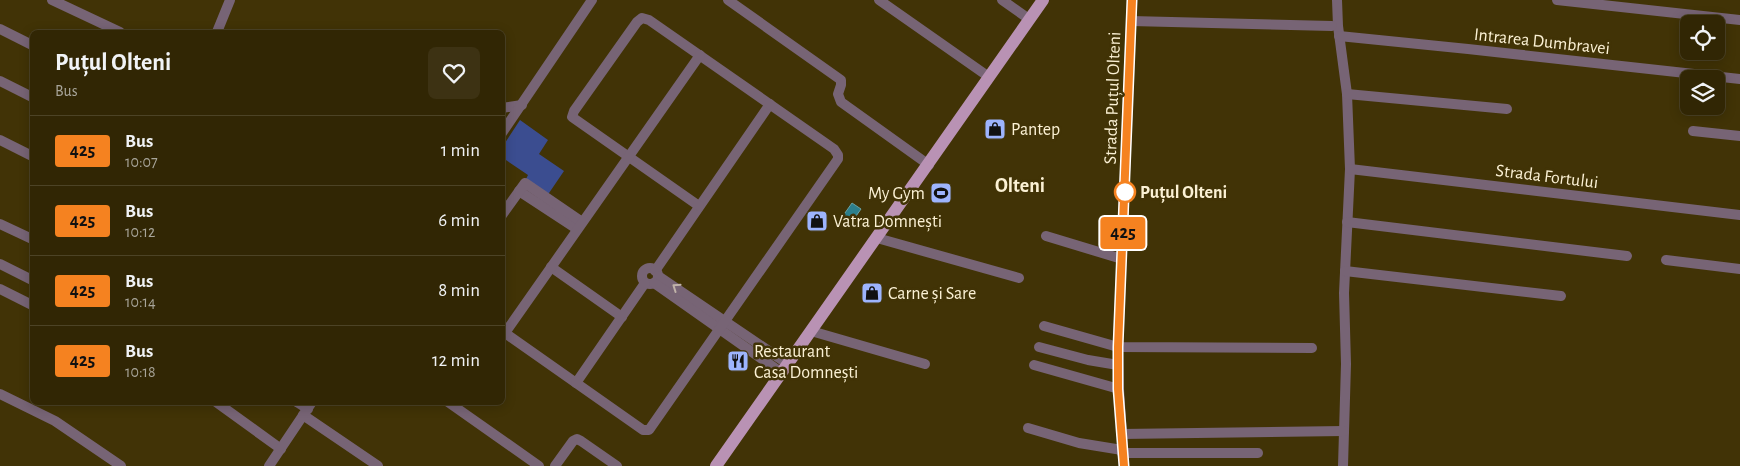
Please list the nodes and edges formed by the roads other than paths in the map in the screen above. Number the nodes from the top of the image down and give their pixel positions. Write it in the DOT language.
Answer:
graph roads {
  1 [pos="52,0"];
  2 [pos="230,0"];
  3 [pos="592,0"];
  4 [pos="728,0"];
  5 [pos="879,0"];
  6 [pos="1002,0"];
  7 [pos="1043,0"];
  8 [pos="1132,0"];
  9 [pos="1337,0"];
  10 [pos="1557,0"];
  11 [pos="1029,19"];
  12 [pos="1740,20"];
  13 [pos="1131,21"];
  14 [pos="1332,26"];
  15 [pos="0,29"];
  16 [pos="116,30"];
  17 [pos="218,30"];
  18 [pos="1339,36"];
  19 [pos="30,44"];
  20 [pos="700,55"];
  21 [pos="989,77"];
  22 [pos="1740,79"];
  23 [pos="0,81"];
  24 [pos="1347,94"];
  25 [pos="30,96"];
  26 [pos="770,104"];
  27 [pos="522,105"];
  28 [pos="505,108"];
  29 [pos="1507,109"];
  30 [pos="505,129"];
  31 [pos="1693,131"];
  32 [pos="1740,136"];
  33 [pos="0,140"];
  34 [pos="30,155"];
  35 [pos="629,156"];
  36 [pos="929,165"];
  37 [pos="1350,169"];
  38 [pos="699,206"];
  39 [pos="505,211"];
  40 [pos="1740,215"];
  41 [pos="1347,222"];
  42 [pos="0,224"];
  43 [pos="580,226"];
  44 [pos="1046,236"];
  45 [pos="30,238"];
  46 [pos="877,238"];
  47 [pos="1627,256"];
  48 [pos="1122,259"];
  49 [pos="1666,260"];
  50 [pos="0,264"];
  51 [pos="550,267"];
  52 [pos="1740,269"];
  53 [pos="1345,271"];
  54 [pos="653,278"];
  55 [pos="1019,278"];
  56 [pos="30,279"];
  57 [pos="0,289"];
  58 [pos="1561,296"];
  59 [pos="30,304"];
  60 [pos="622,317"];
  61 [pos="722,326"];
  62 [pos="1044,326"];
  63 [pos="505,331"];
  64 [pos="812,331"];
  65 [pos="505,333"];
  66 [pos="1039,347"];
  67 [pos="1118,347"];
  68 [pos="1312,348"];
  69 [pos="924,364"];
  70 [pos="1034,365"];
  71 [pos="1118,365"];
  72 [pos="785,368"];
  73 [pos="576,383"];
  74 [pos="1118,389"];
  75 [pos="0,394"];
  76 [pos="220,405"];
  77 [pos="452,405"];
  78 [pos="308,409"];
  79 [pos="1028,428"];
  80 [pos="1344,431"];
  81 [pos="1121,434"];
  82 [pos="280,449"];
  83 [pos="1122,451"];
  84 [pos="1258,454"];
  85 [pos="121,466"];
  86 [pos="269,466"];
  87 [pos="378,466"];
  88 [pos="539,466"];
  89 [pos="555,466"];
  90 [pos="618,466"];
  91 [pos="716,466"];
  92 [pos="1124,466"];
  93 [pos="1343,466"];
  1 -- 16 [label="street"];
  2 -- 17 [label="street"];
  3 -- 27 [label="street"];
  4 -- 36 [label="street"];
  5 -- 21 [label="street"];
  6 -- 11 [label="street"];
  7 -- 11 [label="main road"];
  8 -- 13 [label="street, Strada Puțul Olteni"];
  9 -- 18 [label="street"];
  10 -- 12 [label="street"];
  11 -- 21 [label="main road"];
  13 -- 14 [label="street"];
  13 -- 48 [label="street, Strada Puțul Olteni"];
  15 -- 19 [label="street"];
  18 -- 22 [label="street, Intrarea Dumbravei"];
  18 -- 24 [label="street"];
  20 -- 26 [label="street"];
  20 -- 35 [label="street"];
  20 -- 35 [label="street"];
  21 -- 36 [label="main road"];
  23 -- 25 [label="street"];
  24 -- 29 [label="street"];
  24 -- 37 [label="street"];
  26 -- 38 [label="street"];
  26 -- 61 [label="street"];
  27 -- 28 [label="street"];
  27 -- 30 [label="street"];
  31 -- 32 [label="street"];
  33 -- 34 [label="street"];
  35 -- 38 [label="street"];
  35 -- 43 [label="street"];
  36 -- 46 [label="main road"];
  37 -- 40 [label="street, Strada Fortului"];
  37 -- 41 [label="street"];
  38 -- 54 [label="street"];
  39 -- 43 [label="street"];
  41 -- 47 [label="street"];
  41 -- 53 [label="street"];
  42 -- 45 [label="street"];
  43 -- 51 [label="street"];
  44 -- 48 [label="street"];
  46 -- 55 [label="street"];
  46 -- 64 [label="main road"];
  48 -- 67 [label="street, Strada Puțul Olteni"];
  49 -- 52 [label="street"];
  50 -- 56 [label="street"];
  51 -- 60 [label="street"];
  51 -- 63 [label="street"];
  53 -- 58 [label="street"];
  53 -- 80 [label="street"];
  54 -- 60 [label="street"];
  54 -- 61 [label="street"];
  57 -- 59 [label="street"];
  60 -- 73 [label="street"];
  61 -- 72 [label="street"];
  61 -- 73 [label="street"];
  62 -- 67 [label="street"];
  64 -- 69 [label="street"];
  64 -- 72 [label="main road"];
  65 -- 73 [label="street"];
  66 -- 71 [label="street"];
  67 -- 68 [label="street"];
  67 -- 71 [label="street, Strada Puțul Olteni"];
  70 -- 74 [label="street"];
  71 -- 74 [label="street, Strada Puțul Olteni"];
  72 -- 91 [label="main road"];
  74 -- 81 [label="street, Strada Puțul Olteni"];
  75 -- 85 [label="street"];
  76 -- 82 [label="street"];
  77 -- 88 [label="street"];
  78 -- 82 [label="street"];
  78 -- 87 [label="street"];
  79 -- 83 [label="street"];
  80 -- 81 [label="street"];
  80 -- 93 [label="street"];
  81 -- 83 [label="street, Strada Puțul Olteni"];
  82 -- 86 [label="street"];
  83 -- 84 [label="street"];
  83 -- 92 [label="street, Strada Puțul Olteni"];
  89 -- 90 [label="street"];
}
